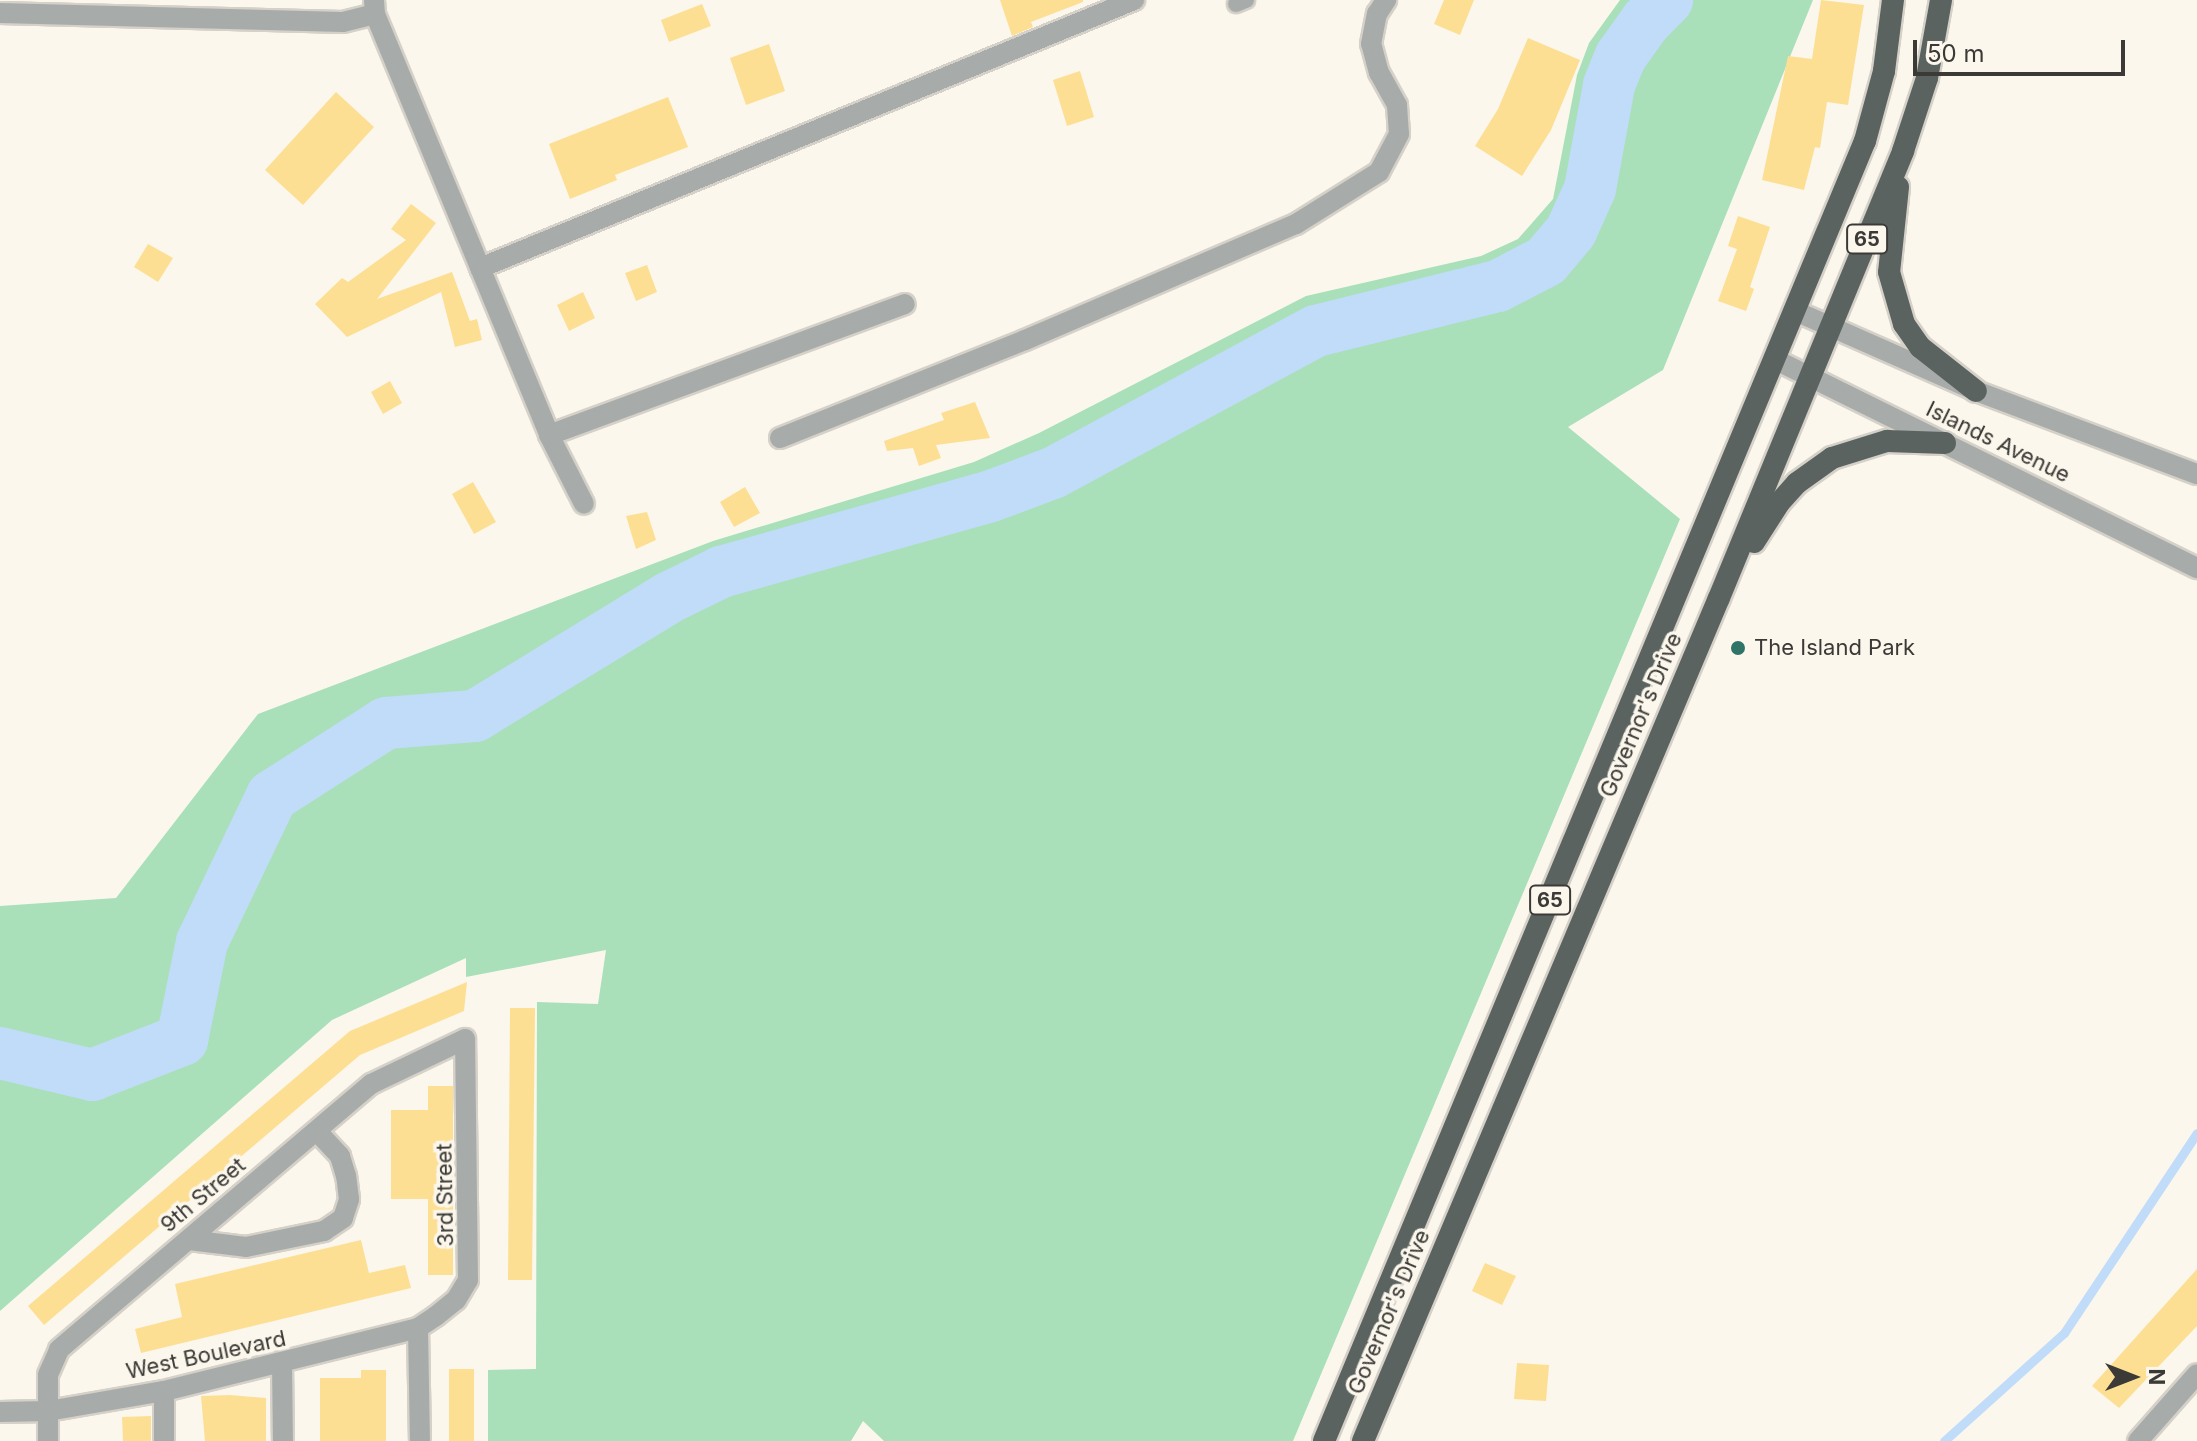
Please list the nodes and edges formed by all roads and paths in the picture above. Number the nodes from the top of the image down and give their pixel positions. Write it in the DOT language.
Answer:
graph roads {
  1 [pos="1134,0"];
  2 [pos="1386,0"];
  3 [pos="1893,0"];
  4 [pos="1941,0"];
  5 [pos="374,7"];
  6 [pos="0,13"];
  7 [pos="1903,151"];
  8 [pos="480,268"];
  9 [pos="905,304"];
  10 [pos="1795,311"];
  11 [pos="1831,328"];
  12 [pos="1776,360"];
  13 [pos="1812,375"];
  14 [pos="1976,391"];
  15 [pos="549,435"];
  16 [pos="780,438"];
  17 [pos="1945,443"];
  18 [pos="2197,474"];
  19 [pos="584,504"];
  20 [pos="2197,568"];
  21 [pos="1719,598"];
  22 [pos="465,1039"];
  23 [pos="317,1131"];
  24 [pos="189,1240"];
  25 [pos="418,1328"];
  26 [pos="282,1364"];
  27 [pos="2197,1374"];
  28 [pos="164,1391"];
  29 [pos="48,1411"];
  30 [pos="0,1412"];
  31 [pos="2141,1440"];
  32 [pos="48,1441"];
  33 [pos="164,1441"];
  34 [pos="283,1441"];
  35 [pos="420,1441"];
  36 [pos="1324,1441"];
  37 [pos="1363,1441"];
  1 -- 8 [label="street"];
  2 -- 16 [label="street"];
  3 -- 10 [label="highway, Governor's Drive / 65"];
  4 -- 7 [label="highway, Governor's Drive / 65"];
  5 -- 6 [label="street"];
  5 -- 8 [label="street"];
  7 -- 11 [label="highway, Governor's Drive / 65"];
  7 -- 14 [label="highway"];
  8 -- 15 [label="street"];
  9 -- 15 [label="street"];
  10 -- 11 [label="street, Islands Avenue"];
  10 -- 12 [label="highway, Governor's Drive / 65"];
  11 -- 13 [label="highway, Governor's Drive / 65"];
  11 -- 14 [label="street, Islands Avenue"];
  12 -- 13 [label="street, Islands Avenue"];
  12 -- 36 [label="highway, Governor's Drive / 65"];
  13 -- 17 [label="street, Islands Avenue"];
  13 -- 21 [label="highway, Governor's Drive / 65"];
  14 -- 18 [label="street, Islands Avenue"];
  15 -- 19 [label="street"];
  17 -- 20 [label="street, Islands Avenue"];
  17 -- 21 [label="highway"];
  21 -- 37 [label="highway, Governor's Drive / 65"];
  22 -- 23 [label="street, 9th Street"];
  22 -- 25 [label="street, 3rd Street"];
  23 -- 24 [label="street, 9th Street"];
  23 -- 24 [label="street"];
  24 -- 29 [label="street, 9th Street"];
  25 -- 26 [label="street, West Boulevard"];
  25 -- 35 [label="street"];
  26 -- 28 [label="street, West Boulevard"];
  26 -- 34 [label="street"];
  27 -- 31 [label="street"];
  28 -- 29 [label="street, West Boulevard"];
  28 -- 33 [label="street"];
  29 -- 30 [label="street, West Boulevard"];
  29 -- 32 [label="street, 9th Street"];
}
